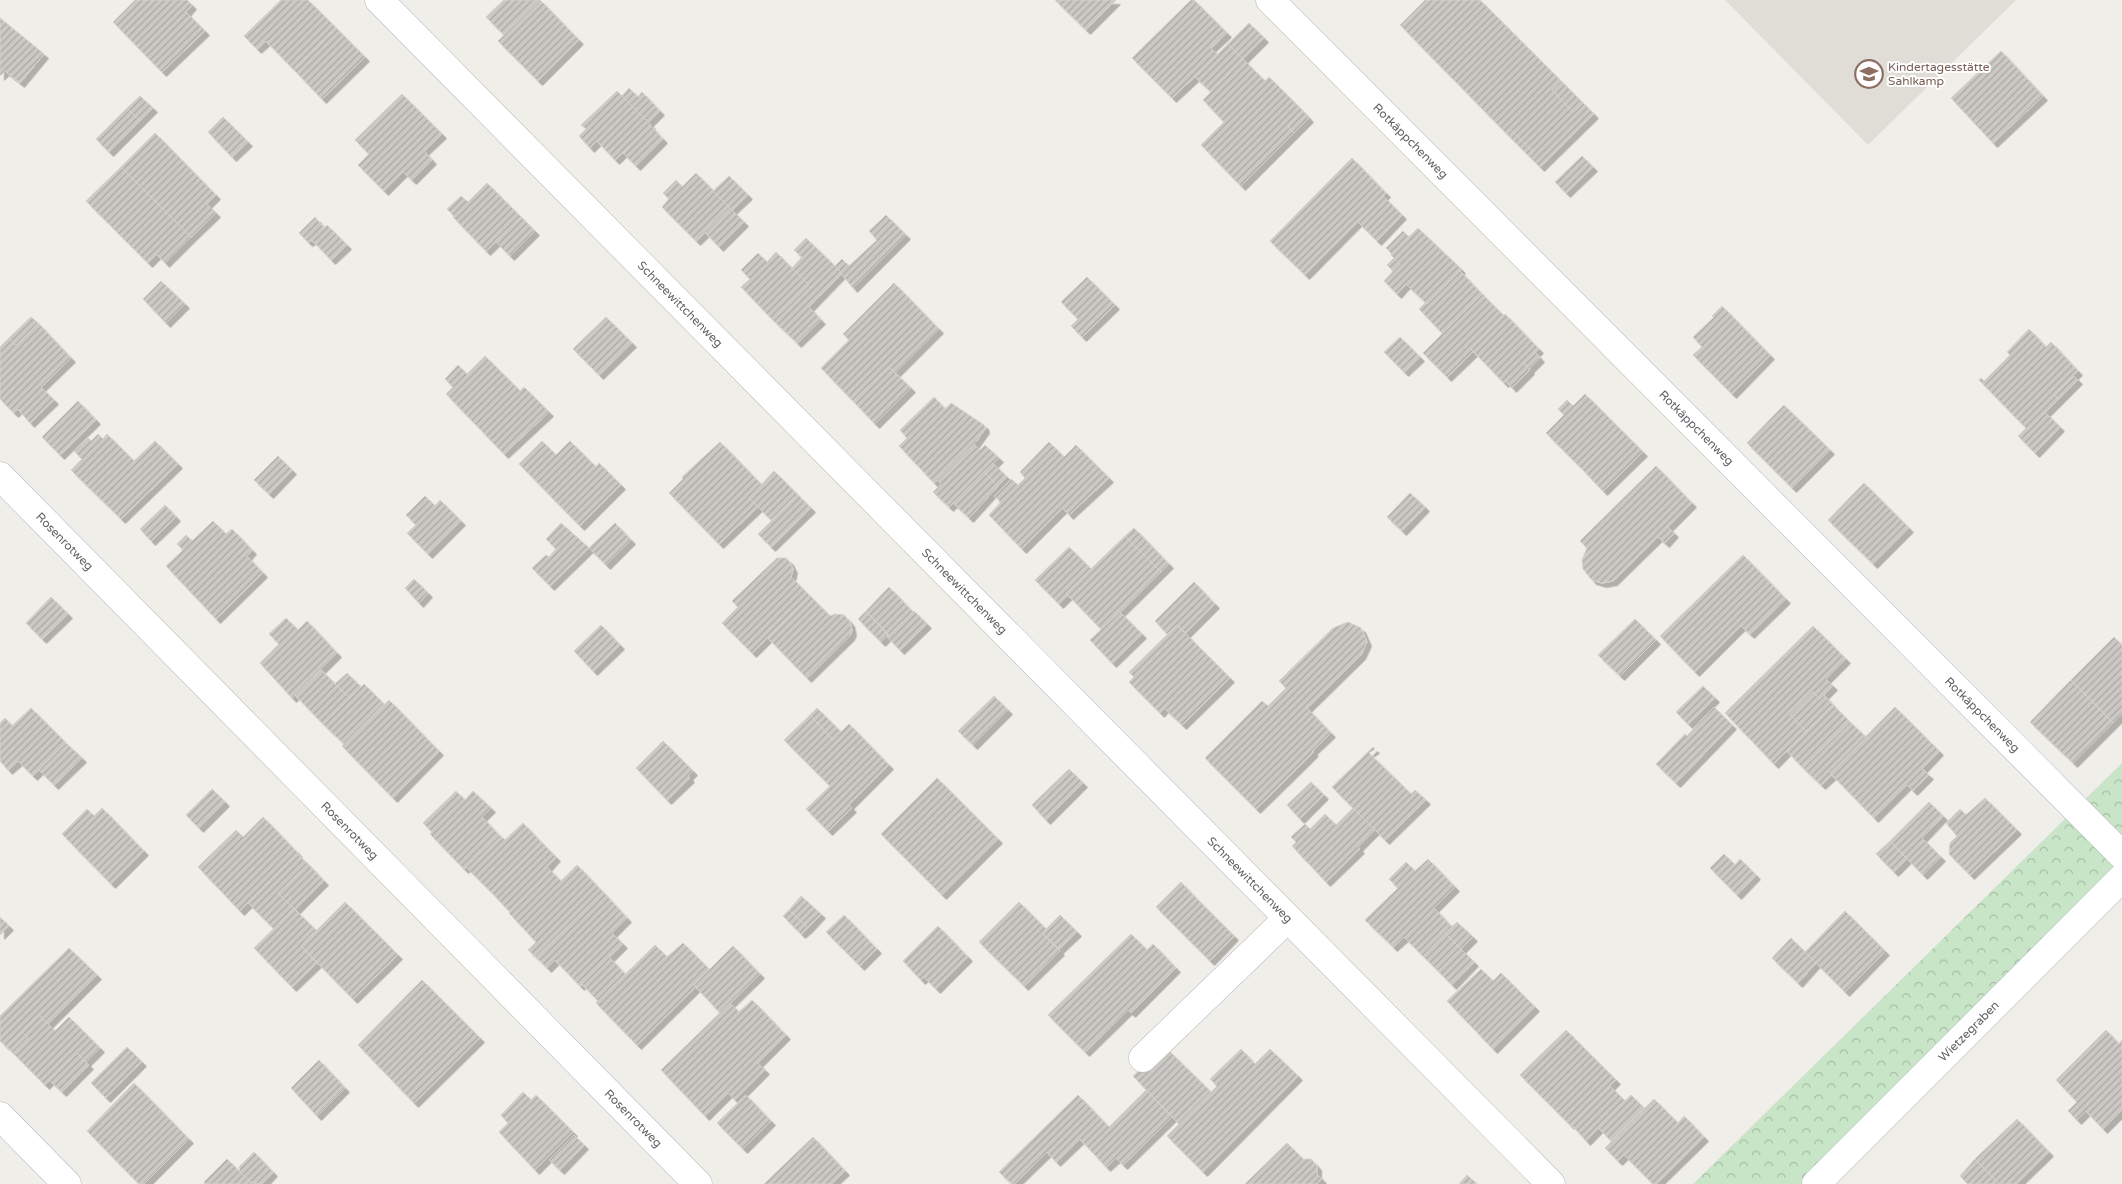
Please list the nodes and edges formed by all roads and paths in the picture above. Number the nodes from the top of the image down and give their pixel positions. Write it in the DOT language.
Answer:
graph roads {
  1 [pos="379,0"];
  2 [pos="1270,0"];
  3 [pos="0,476"];
  4 [pos="2122,855"];
  5 [pos="2122,878"];
  6 [pos="1287,919"];
  7 [pos="1143,1058"];
  8 [pos="0,1116"];
  9 [pos="67,1184"];
  10 [pos="698,1184"];
  11 [pos="1551,1184"];
  12 [pos="1816,1184"];
  1 -- 6 [label="street, Schneewittchenweg"];
  2 -- 4 [label="street, Rotkäppchenweg"];
  3 -- 10 [label="street, Rosenrotweg"];
  5 -- 12 [label="street, Wietzegraben"];
  6 -- 7 [label="street"];
  6 -- 11 [label="street, Schneewittchenweg"];
  8 -- 9 [label="street"];
}
